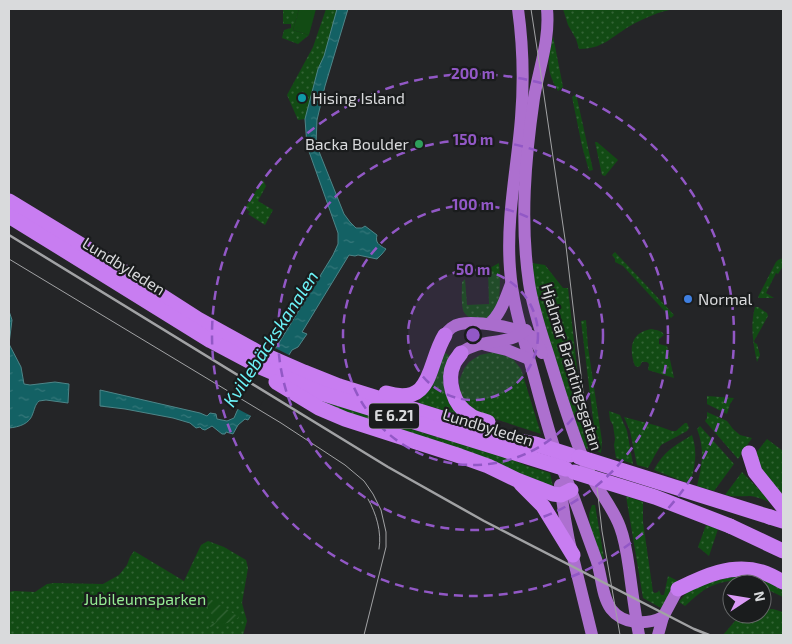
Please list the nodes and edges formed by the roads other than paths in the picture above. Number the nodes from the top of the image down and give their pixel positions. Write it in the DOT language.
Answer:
graph roads {
  1 [pos="518,9"];
  2 [pos="547,9"];
  3 [pos="9,201"];
  4 [pos="9,216"];
  5 [pos="511,284"];
  6 [pos="535,313"];
  7 [pos="489,324"];
  8 [pos="522,332"];
  9 [pos="445,335"];
  10 [pos="481,344"];
  11 [pos="461,353"];
  12 [pos="529,359"];
  13 [pos="255,360"];
  14 [pos="283,375"];
  15 [pos="313,376"];
  16 [pos="555,377"];
  17 [pos="508,439"];
  18 [pos="748,453"];
  19 [pos="587,468"];
  20 [pos="517,480"];
  21 [pos="566,492"];
  22 [pos="783,506"];
  23 [pos="783,521"];
  24 [pos="783,551"];
  25 [pos="573,554"];
  26 [pos="783,582"];
  27 [pos="678,589"];
  28 [pos="663,617"];
  29 [pos="638,629"];
  30 [pos="592,635"];
  31 [pos="658,635"];
  1 -- 5 [label="main road"];
  2 -- 6 [label="main road, Hjalmar Brantingsgatan"];
  3 -- 13 [label="highway, Lundbyleden / E 6.21"];
  4 -- 13 [label="highway, Lundbyleden / E 6.21"];
  5 -- 7 [label="main road"];
  5 -- 8 [label="main road"];
  6 -- 8 [label="main road"];
  6 -- 16 [label="main road, Hjalmar Brantingsgatan"];
  7 -- 8 [label="main road"];
  7 -- 9 [label="main road"];
  8 -- 10 [label="main road"];
  8 -- 12 [label="main road"];
  8 -- 16 [label="main road"];
  9 -- 15 [label="highway"];
  10 -- 11 [label="main road"];
  10 -- 12 [label="main road"];
  11 -- 17 [label="highway"];
  12 -- 21 [label="main road"];
  13 -- 14 [label="highway, Lundbyleden / E 6.21"];
  14 -- 15 [label="highway, Lundbyleden / E 6.21"];
  14 -- 17 [label="highway, Lundbyleden / E 6.21"];
  14 -- 20 [label="highway"];
  15 -- 17 [label="highway, Lundbyleden / E 6.21"];
  16 -- 19 [label="main road, Hjalmar Brantingsgatan"];
  17 -- 23 [label="highway, Lundbyleden, bridge"];
  17 -- 24 [label="highway, Lundbyleden / E 6.21, bridge"];
  18 -- 22 [label="highway"];
  19 -- 21 [label="main road, Hjalmar Brantingsgatan"];
  19 -- 29 [label="main road, Hjalmar Brantingsgatan"];
  20 -- 21 [label="highway"];
  20 -- 25 [label="highway"];
  21 -- 25 [label="main road"];
  21 -- 29 [label="main road"];
  25 -- 30 [label="main road"];
  26 -- 27 [label="highway"];
  27 -- 28 [label="main road"];
  28 -- 29 [label="main road"];
  28 -- 31 [label="main road"];
}
